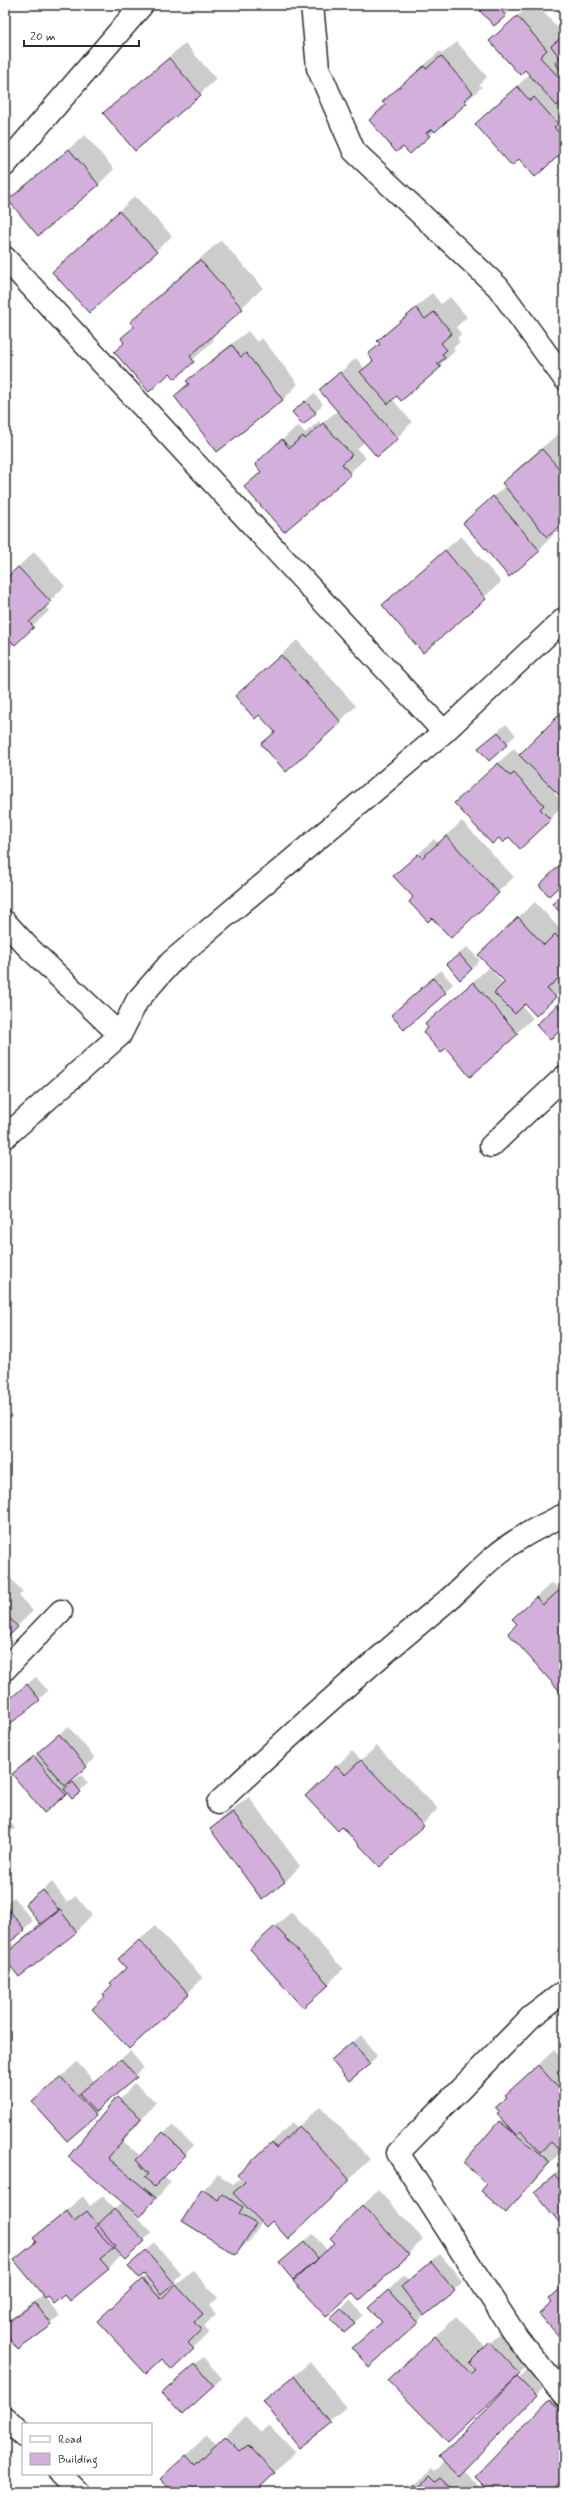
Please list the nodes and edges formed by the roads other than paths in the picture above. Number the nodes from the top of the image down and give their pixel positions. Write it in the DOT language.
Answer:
graph roads {
  1 [pos="142,5"];
  2 [pos="312,5"];
  3 [pos="5,166"];
  4 [pos="5,258"];
  5 [pos="564,378"];
  6 [pos="564,619"];
  7 [pos="444,732"];
  8 [pos="5,922"];
  9 [pos="120,1035"];
  10 [pos="564,1077"];
  11 [pos="5,1137"];
  12 [pos="491,1146"];
  13 [pos="564,1515"];
  14 [pos="61,1611"];
  15 [pos="5,1669"];
  16 [pos="218,1804"];
  17 [pos="564,1992"];
  18 [pos="564,2395"];
  19 [pos="5,2418"];
  20 [pos="22,2435"];
  21 [pos="61,2475"];
  22 [pos="78,2492"];
  1 -- 3 [label="street"];
  2 -- 5 [label="street"];
  4 -- 7 [label="street"];
  6 -- 7 [label="street"];
  7 -- 9 [label="street"];
  8 -- 9 [label="street"];
  9 -- 11 [label="street"];
  10 -- 12 [label="street"];
  13 -- 16 [label="street"];
  14 -- 15 [label="street"];
  17 -- 18 [label="street"];
  19 -- 20 [label="street"];
  21 -- 22 [label="street"];
}
